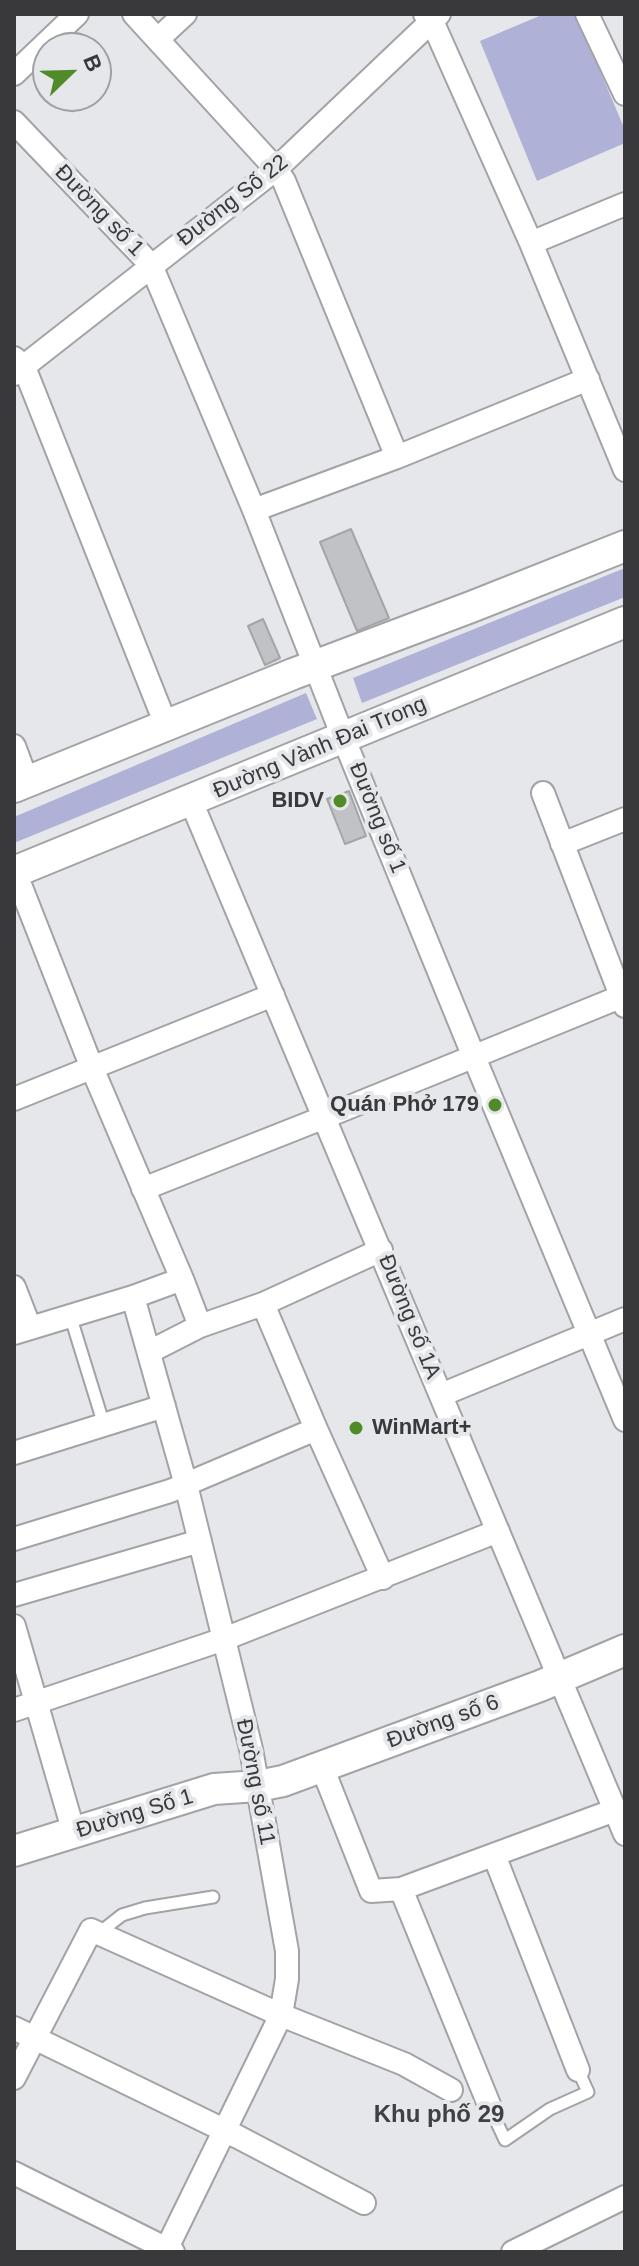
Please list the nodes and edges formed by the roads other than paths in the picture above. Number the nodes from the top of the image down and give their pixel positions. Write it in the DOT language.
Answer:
graph roads {
  1 [pos="77,14"];
  2 [pos="134,14"];
  3 [pos="185,14"];
  4 [pos="587,14"];
  5 [pos="432,16"];
  6 [pos="158,39"];
  7 [pos="14,74"];
  8 [pos="625,94"];
  9 [pos="14,122"];
  10 [pos="276,169"];
  11 [pos="625,204"];
  12 [pos="531,243"];
  13 [pos="151,265"];
  14 [pos="17,366"];
  15 [pos="588,379"];
  16 [pos="397,457"];
  17 [pos="625,470"];
  18 [pos="254,510"];
  19 [pos="625,546"];
  20 [pos="625,622"];
  21 [pos="315,665"];
  22 [pos="166,725"];
  23 [pos="343,737"];
  24 [pos="14,746"];
  25 [pos="21,784"];
  26 [pos="543,793"];
  27 [pos="191,801"];
  28 [pos="625,819"];
  29 [pos="562,844"];
  30 [pos="15,872"];
  31 [pos="273,995"];
  32 [pos="624,999"];
  33 [pos="474,1057"];
  34 [pos="92,1068"];
  35 [pos="14,1099"];
  36 [pos="325,1117"];
  37 [pos="143,1189"];
  38 [pos="381,1250"];
  39 [pos="182,1279"];
  40 [pos="14,1287"];
  41 [pos="133,1297"];
  42 [pos="263,1304"];
  43 [pos="70,1315"];
  44 [pos="625,1319"];
  45 [pos="200,1326"];
  46 [pos="22,1330"];
  47 [pos="590,1334"];
  48 [pos="149,1352"];
  49 [pos="441,1395"];
  50 [pos="164,1406"];
  51 [pos="625,1420"];
  52 [pos="104,1425"];
  53 [pos="316,1429"];
  54 [pos="14,1453"];
  55 [pos="186,1485"];
  56 [pos="498,1531"];
  57 [pos="14,1539"];
  58 [pos="200,1541"];
  59 [pos="383,1578"];
  60 [pos="14,1595"];
  61 [pos="14,1626"];
  62 [pos="224,1639"];
  63 [pos="625,1650"];
  64 [pos="559,1678"];
  65 [pos="37,1704"];
  66 [pos="14,1710"];
  67 [pos="322,1767"];
  68 [pos="258,1786"];
  69 [pos="615,1810"];
  70 [pos="74,1833"];
  71 [pos="625,1834"];
  72 [pos="14,1851"];
  73 [pos="494,1855"];
  74 [pos="401,1889"];
  75 [pos="213,1897"];
  76 [pos="94,1932"];
  77 [pos="281,2015"];
  78 [pos="24,2033"];
  79 [pos="578,2070"];
  80 [pos="14,2078"];
  81 [pos="451,2090"];
  82 [pos="492,2112"];
  83 [pos="225,2131"];
  84 [pos="14,2173"];
  85 [pos="625,2197"];
  86 [pos="364,2203"];
  87 [pos="168,2251"];
  88 [pos="513,2252"];
  1 -- 7 [label="street"];
  2 -- 6 [label="street"];
  3 -- 6 [label="street"];
  4 -- 8 [label="street"];
  5 -- 10 [label="street, Đường Số 22"];
  5 -- 12 [label="street"];
  6 -- 10 [label="street"];
  9 -- 13 [label="street, Đường số 1"];
  10 -- 13 [label="street, Đường Số 22"];
  10 -- 16 [label="street"];
  11 -- 12 [label="street"];
  12 -- 15 [label="street"];
  13 -- 14 [label="street, Đường Số 22"];
  13 -- 18 [label="street, Đường số 1"];
  14 -- 22 [label="street"];
  15 -- 16 [label="street"];
  15 -- 17 [label="street"];
  16 -- 18 [label="street"];
  18 -- 21 [label="street, Đường số 1"];
  19 -- 21 [label="street"];
  20 -- 23 [label="street, Đường Vành Đai Trong"];
  21 -- 22 [label="street"];
  21 -- 23 [label="street, Đường số 1"];
  22 -- 25 [label="street"];
  23 -- 27 [label="street, Đường Vành Đai Trong"];
  23 -- 33 [label="street, Đường số 1"];
  24 -- 25 [label="street"];
  26 -- 29 [label="street"];
  27 -- 30 [label="street, Đường Vành Đai Trong"];
  27 -- 31 [label="street, Đường số 1A"];
  28 -- 29 [label="street"];
  29 -- 32 [label="street"];
  30 -- 34 [label="street"];
  31 -- 34 [label="street"];
  31 -- 36 [label="street, Đường số 1A"];
  32 -- 33 [label="street"];
  33 -- 36 [label="street"];
  33 -- 47 [label="street, Đường số 1"];
  34 -- 35 [label="street"];
  34 -- 37 [label="street"];
  36 -- 37 [label="street"];
  36 -- 38 [label="street, Đường số 1A"];
  37 -- 39 [label="street"];
  38 -- 42 [label="street"];
  38 -- 49 [label="street, Đường số 1A"];
  39 -- 41 [label="street"];
  39 -- 45 [label="street"];
  40 -- 46 [label="street"];
  41 -- 43 [label="street"];
  41 -- 48 [label="street, Đường số 11"];
  42 -- 45 [label="street"];
  42 -- 53 [label="street"];
  43 -- 46 [label="street"];
  43 -- 52 [label="lane"];
  44 -- 47 [label="street"];
  45 -- 48 [label="street"];
  47 -- 49 [label="street"];
  47 -- 51 [label="street, Đường số 1"];
  48 -- 50 [label="street, Đường số 11"];
  49 -- 56 [label="street, Đường số 1A"];
  50 -- 52 [label="street"];
  50 -- 55 [label="street, Đường số 11"];
  52 -- 54 [label="street"];
  53 -- 55 [label="street"];
  53 -- 59 [label="street"];
  55 -- 57 [label="street"];
  55 -- 58 [label="street, Đường số 11"];
  56 -- 59 [label="street"];
  56 -- 64 [label="street, Đường số 1A"];
  58 -- 60 [label="street"];
  58 -- 62 [label="street, Đường số 11"];
  59 -- 62 [label="street"];
  61 -- 65 [label="street"];
  62 -- 65 [label="street"];
  62 -- 68 [label="street, Đường số 11"];
  63 -- 64 [label="street, Đường số 6"];
  64 -- 67 [label="street, Đường số 6"];
  64 -- 69 [label="street, Đường số 1A"];
  65 -- 66 [label="street"];
  65 -- 70 [label="street"];
  67 -- 68 [label="street, Đường số 6"];
  67 -- 74 [label="street"];
  68 -- 70 [label="street, Đường Số 1"];
  68 -- 77 [label="street, Đường số 11"];
  69 -- 71 [label="street, Đường số 1A"];
  69 -- 73 [label="street"];
  70 -- 72 [label="street, Đường Số 1"];
  73 -- 74 [label="street"];
  73 -- 79 [label="street"];
  74 -- 82 [label="street"];
  75 -- 76 [label="lane"];
  76 -- 77 [label="street"];
  76 -- 78 [label="street"];
  77 -- 81 [label="street"];
  77 -- 83 [label="street, Đường số 11"];
  78 -- 80 [label="street"];
  78 -- 83 [label="street"];
  79 -- 82 [label="lane"];
  83 -- 86 [label="street"];
  83 -- 87 [label="street, Đường số 11"];
  84 -- 87 [label="street"];
  85 -- 88 [label="street"];
}
